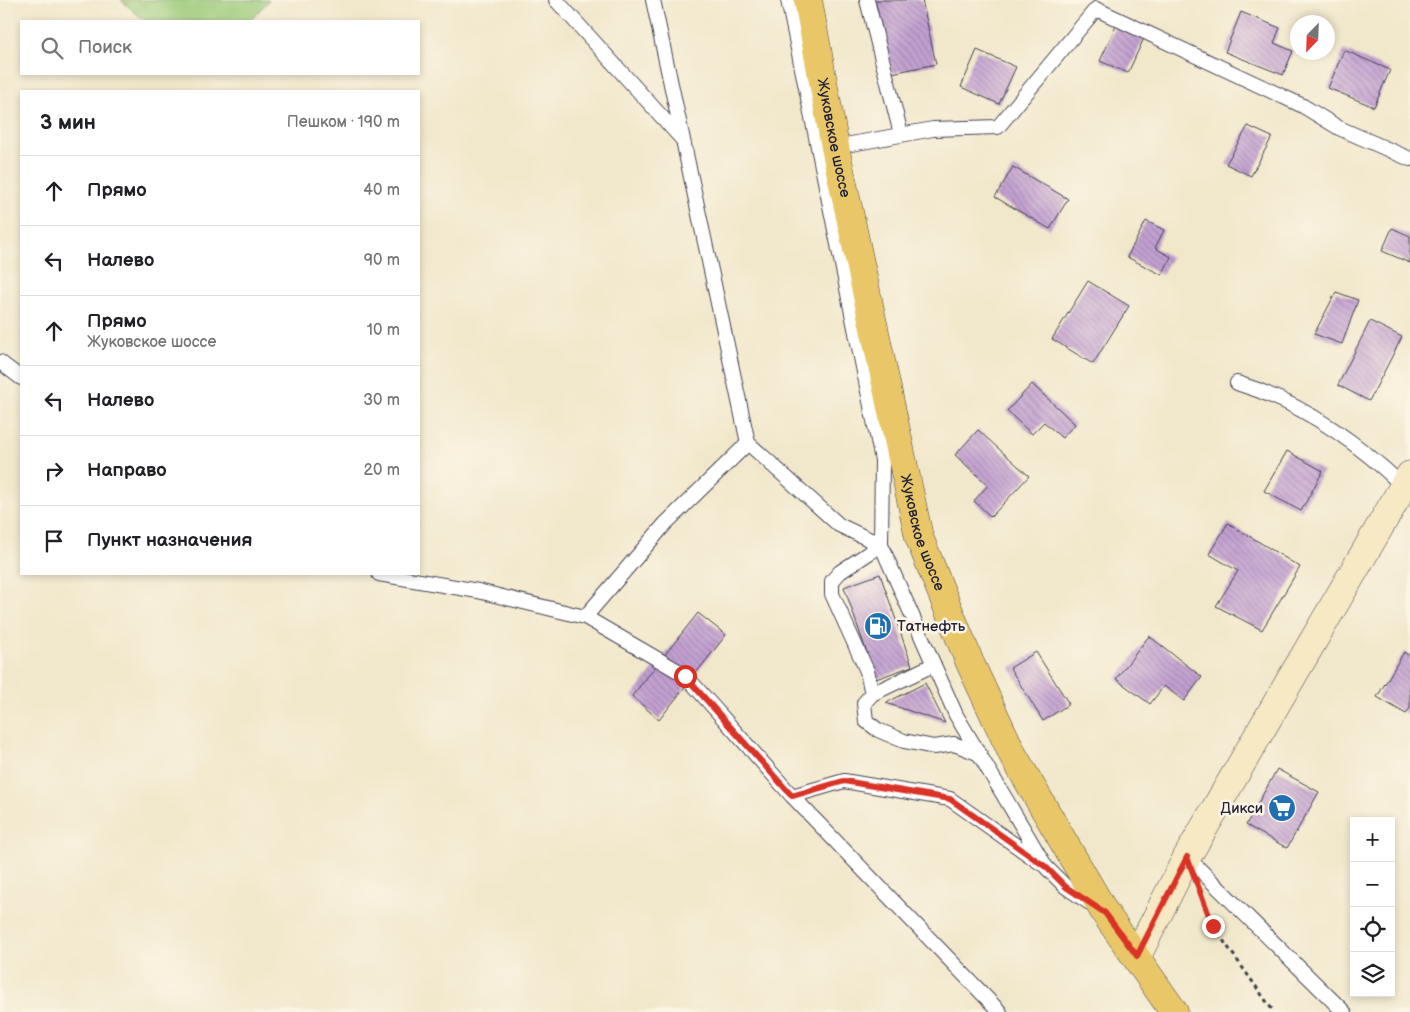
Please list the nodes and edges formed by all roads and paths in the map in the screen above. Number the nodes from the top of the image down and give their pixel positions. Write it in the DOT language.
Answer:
graph roads {
  1 [pos="556,0"];
  2 [pos="653,0"];
  3 [pos="788,0"];
  4 [pos="808,0"];
  5 [pos="867,0"];
  6 [pos="1097,4"];
  7 [pos="901,134"];
  8 [pos="682,138"];
  9 [pos="835,147"];
  10 [pos="1410,159"];
  11 [pos="0,362"];
  12 [pos="20,377"];
  13 [pos="1237,383"];
  14 [pos="748,443"];
  15 [pos="1407,480"];
  16 [pos="880,545"];
  17 [pos="385,575"];
  18 [pos="585,617"];
  19 [pos="934,665"];
  20 [pos="872,694"];
  21 [pos="980,754"];
  22 [pos="792,796"];
  23 [pos="1187,857"];
  24 [pos="1046,867"];
  25 [pos="1204,900"];
  26 [pos="1105,913"];
  27 [pos="1137,956"];
  28 [pos="1000,1012"];
  29 [pos="1174,1012"];
  30 [pos="1274,1012"];
  31 [pos="1344,1012"];
  1 -- 8 [label="lane"];
  2 -- 8 [label="lane"];
  3 -- 16 [label="lane"];
  4 -- 9 [label="main road, Жуковское шоссе"];
  5 -- 7 [label="lane"];
  6 -- 7 [label="lane"];
  6 -- 10 [label="lane"];
  7 -- 9 [label="lane"];
  8 -- 14 [label="lane"];
  9 -- 26 [label="main road, Жуковское шоссе"];
  11 -- 12 [label="lane"];
  13 -- 15 [label="lane"];
  14 -- 16 [label="lane"];
  14 -- 18 [label="lane"];
  15 -- 23 [label="street"];
  16 -- 19 [label="lane"];
  16 -- 20 [label="lane"];
  17 -- 18 [label="lane"];
  18 -- 22 [label="lane"];
  19 -- 20 [label="lane"];
  19 -- 21 [label="lane"];
  20 -- 21 [label="lane"];
  21 -- 24 [label="lane"];
  22 -- 24 [label="lane"];
  22 -- 28 [label="lane"];
  23 -- 27 [label="street"];
  23 -- 31 [label="lane"];
  24 -- 26 [label="lane"];
  25 -- 30 [label="path"];
  26 -- 27 [label="main road, Жуковское шоссе"];
  27 -- 29 [label="main road, Жуковское шоссе"];
}
